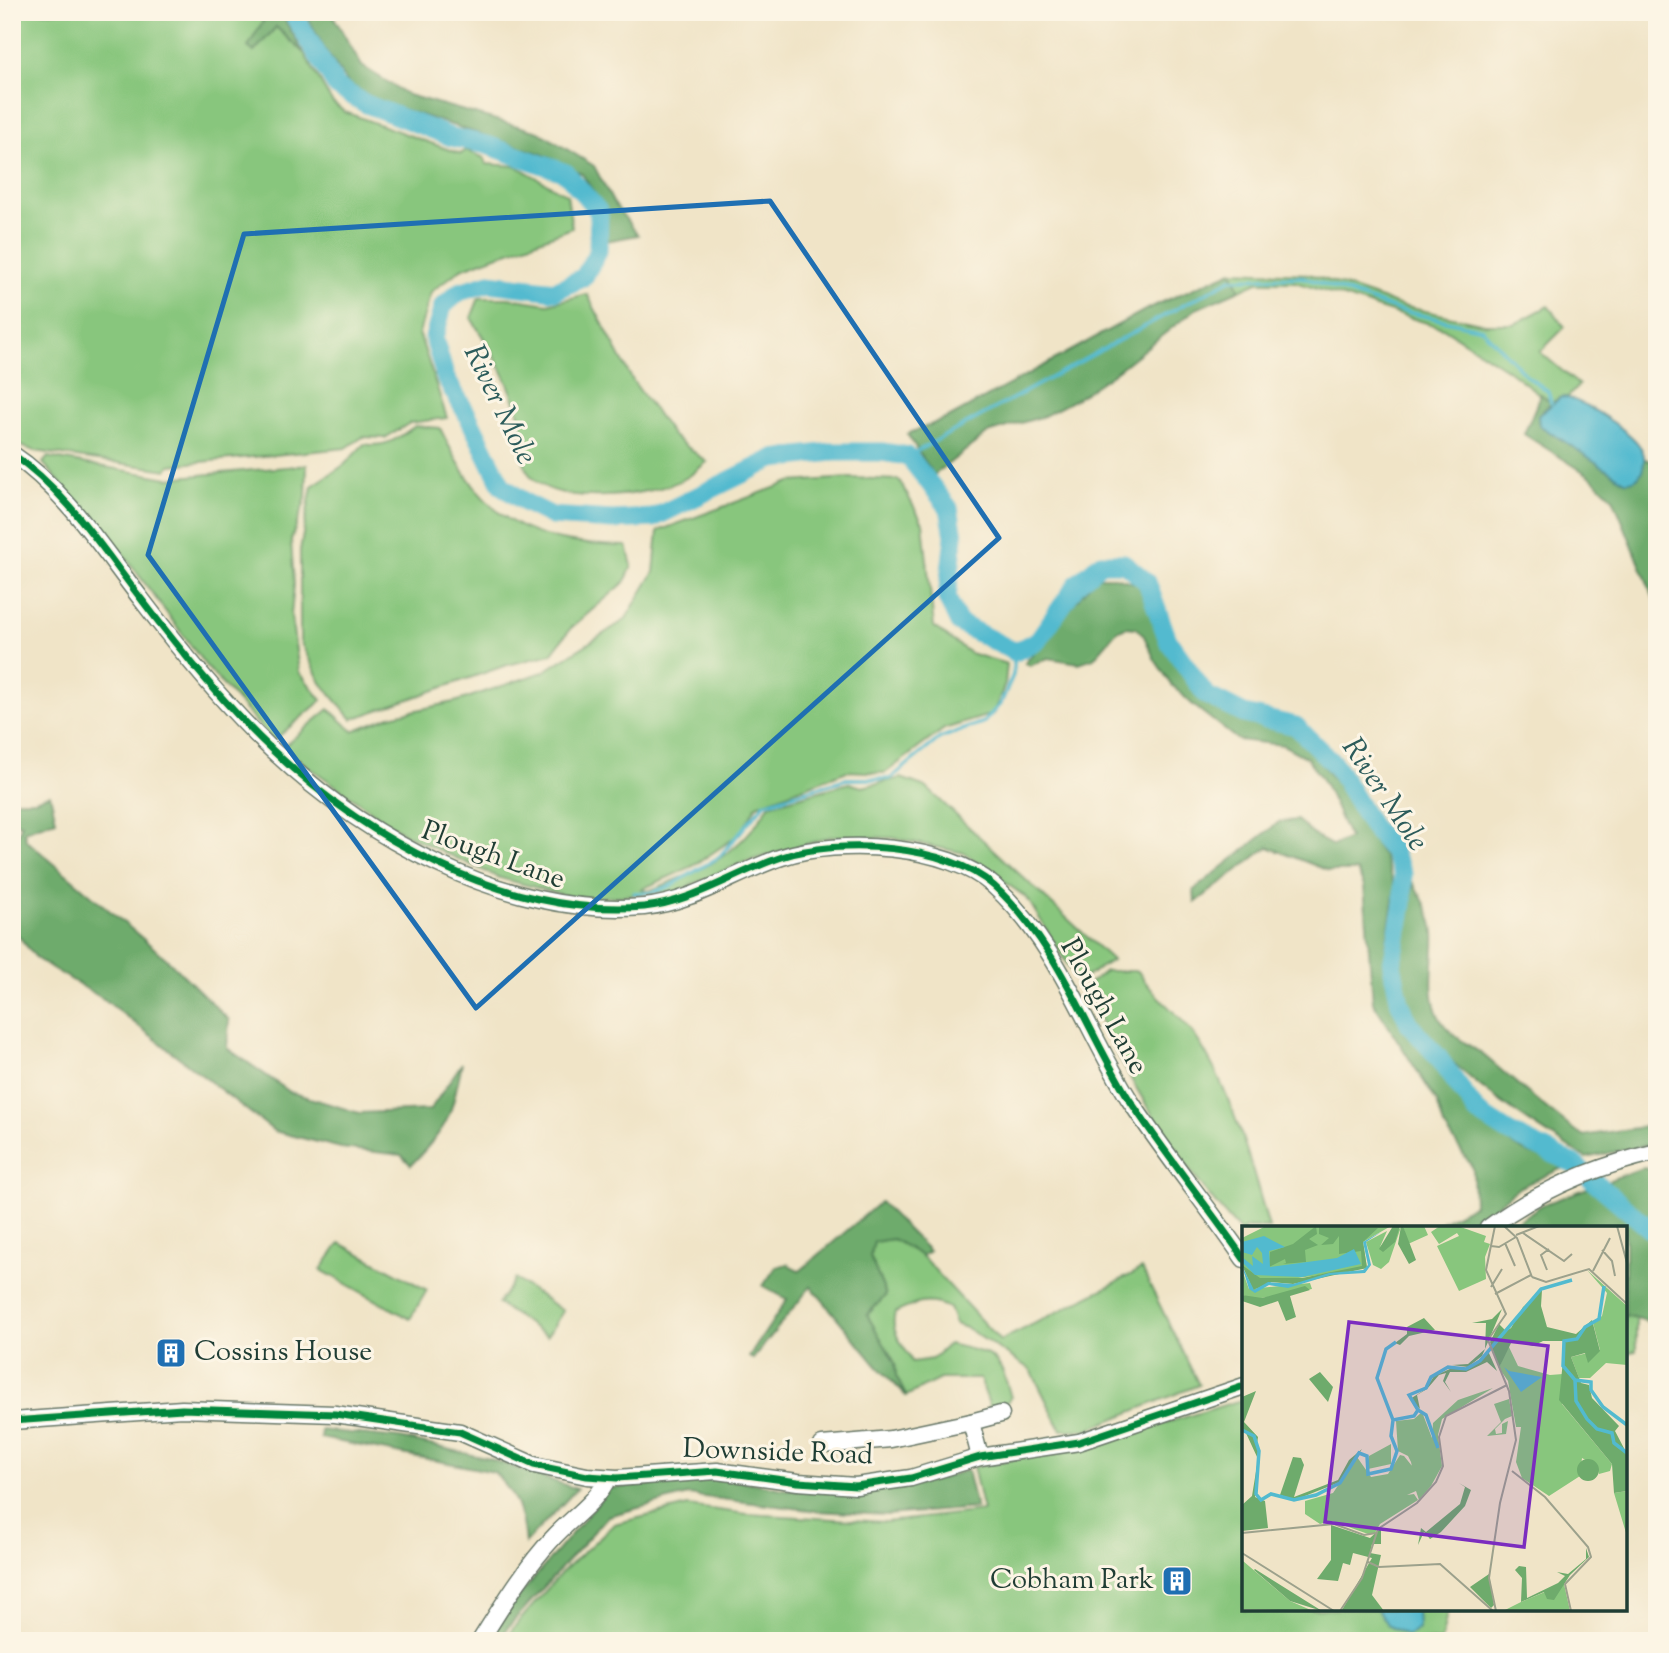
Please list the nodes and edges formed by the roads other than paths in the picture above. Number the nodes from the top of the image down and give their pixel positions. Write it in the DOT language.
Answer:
graph roads {
  1 [pos="12,454"];
  2 [pos="1657,1152"];
  3 [pos="1491,1226"];
  4 [pos="1242,1256"];
  5 [pos="1242,1388"];
  6 [pos="1001,1414"];
  7 [pos="12,1422"];
  8 [pos="971,1422"];
  9 [pos="822,1445"];
  10 [pos="980,1457"];
  11 [pos="608,1478"];
  12 [pos="480,1641"];
  1 -- 4 [label="street, Plough Lane"];
  2 -- 3 [label="street"];
  5 -- 10 [label="street, Downside Road"];
  6 -- 8 [label="street"];
  7 -- 11 [label="street, Downside Road"];
  8 -- 9 [label="street"];
  8 -- 10 [label="street"];
  10 -- 11 [label="street, Downside Road"];
  11 -- 12 [label="street"];
}
